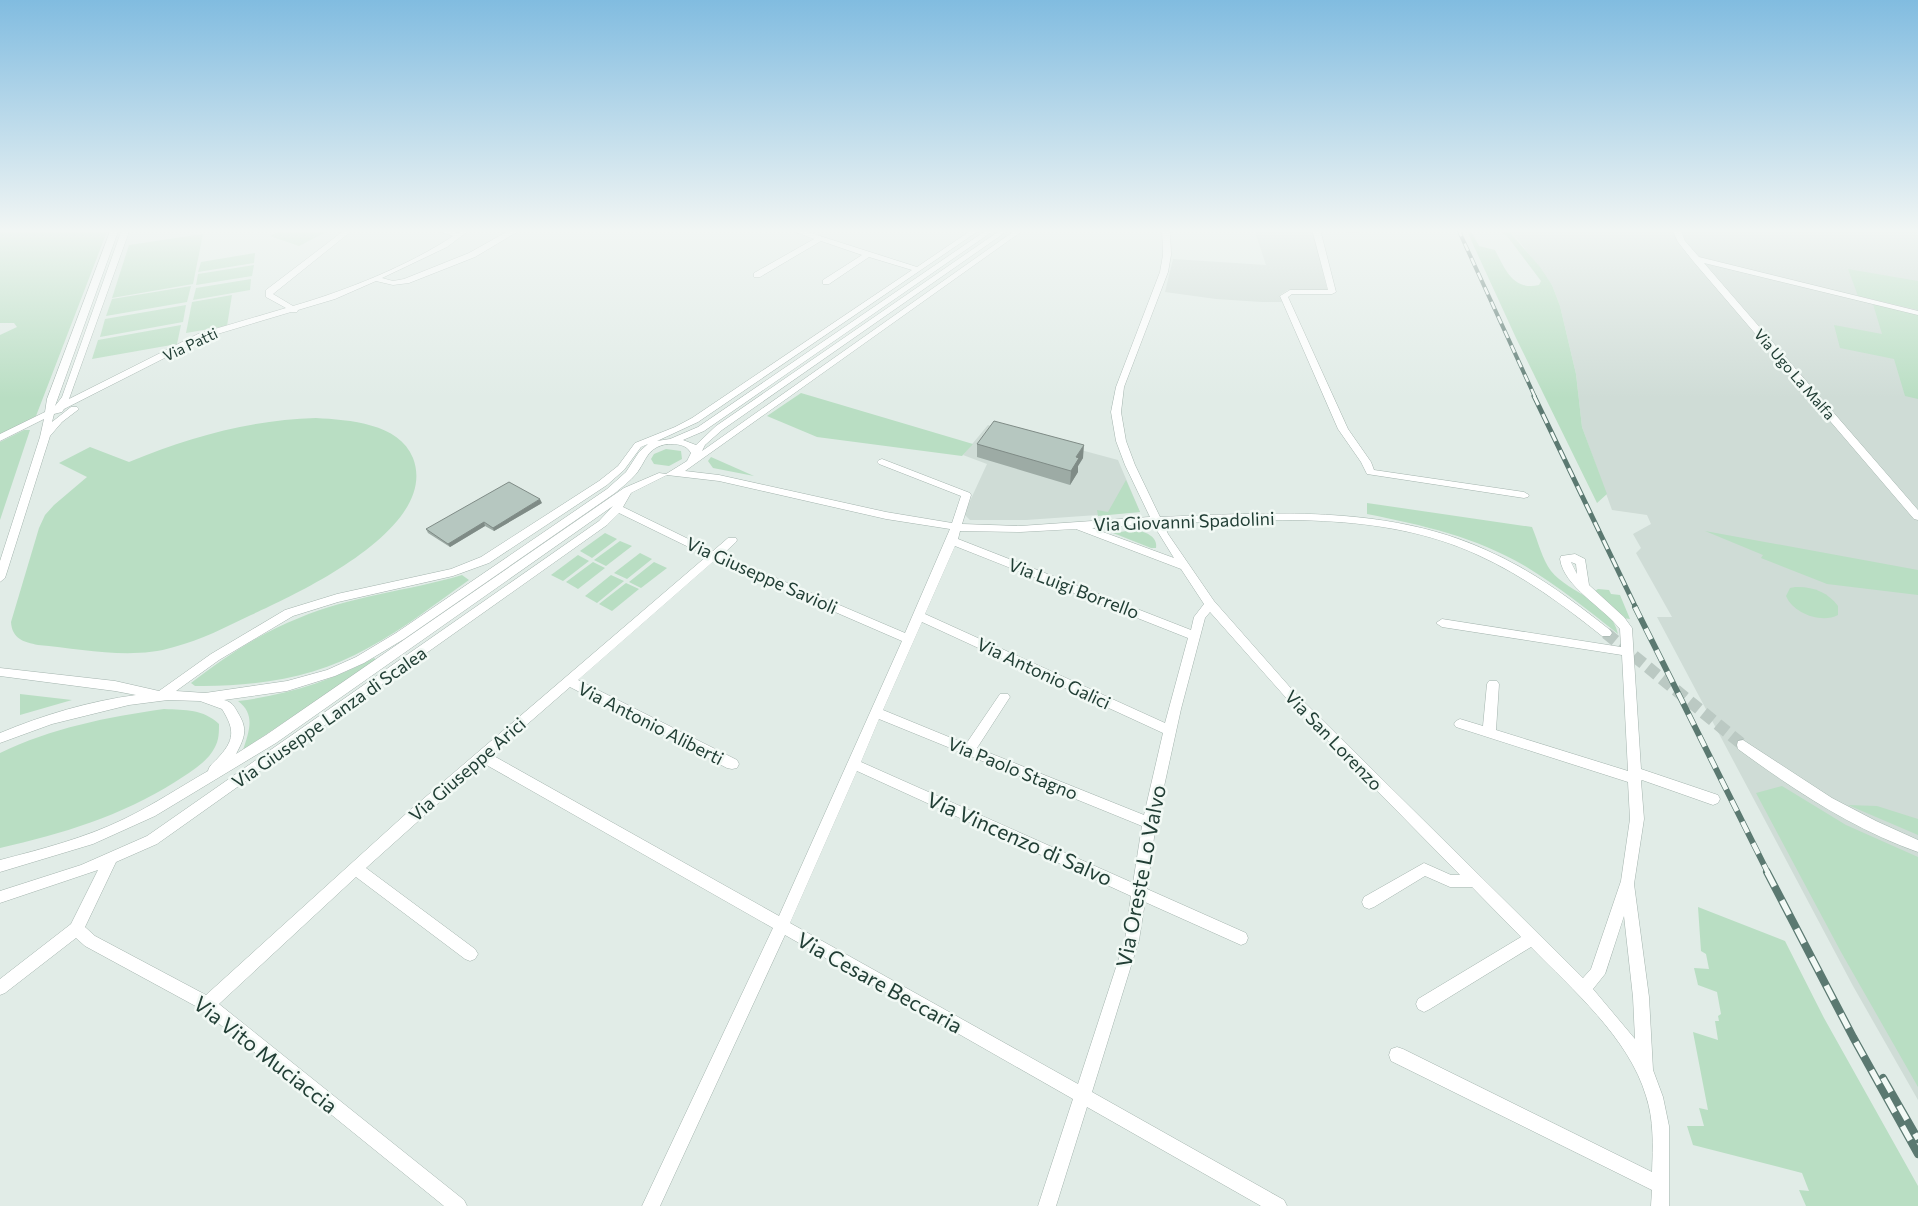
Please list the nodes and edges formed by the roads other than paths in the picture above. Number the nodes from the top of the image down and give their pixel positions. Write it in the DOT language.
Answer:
graph roads {
  1 [pos="94,285"];
  2 [pos="106,285"];
  3 [pos="278,285"];
  4 [pos="358,285"];
  5 [pos="895,285"];
  6 [pos="911,285"];
  7 [pos="926,285"];
  8 [pos="942,285"];
  9 [pos="1159,285"];
  10 [pos="1330,285"];
  11 [pos="1719,285"];
  12 [pos="1804,285"];
  13 [pos="294,310"];
  14 [pos="1918,313"];
  15 [pos="161,357"];
  16 [pos="802,372"];
  17 [pos="753,381"];
  18 [pos="782,397"];
  19 [pos="60,409"];
  20 [pos="726,412"];
  21 [pos="48,415"];
  22 [pos="46,436"];
  23 [pos="0,438"];
  24 [pos="671,441"];
  25 [pos="695,458"];
  26 [pos="639,459"];
  27 [pos="882,462"];
  28 [pos="666,474"];
  29 [pos="738,482"];
  30 [pos="628,490"];
  31 [pos="1524,495"];
  32 [pos="617,508"];
  33 [pos="1918,517"];
  34 [pos="1156,520"];
  35 [pos="1076,525"];
  36 [pos="956,527"];
  37 [pos="524,535"];
  38 [pos="732,540"];
  39 [pos="952,541"];
  40 [pos="537,542"];
  41 [pos="715,556"];
  42 [pos="1184,566"];
  43 [pos="0,578"];
  44 [pos="1589,591"];
  45 [pos="1210,604"];
  46 [pos="919,616"];
  47 [pos="1442,623"];
  48 [pos="1606,633"];
  49 [pos="1195,636"];
  50 [pos="908,639"];
  51 [pos="1628,652"];
  52 [pos="0,672"];
  53 [pos="569,681"];
  54 [pos="1493,684"];
  55 [pos="160,696"];
  56 [pos="1004,697"];
  57 [pos="204,698"];
  58 [pos="877,713"];
  59 [pos="1460,724"];
  60 [pos="1170,731"];
  61 [pos="1489,733"];
  62 [pos="0,738"];
  63 [pos="1743,745"];
  64 [pos="970,750"];
  65 [pos="482,756"];
  66 [pos="732,764"];
  67 [pos="853,764"];
  68 [pos="1635,776"];
  69 [pos="1714,798"];
  70 [pos="164,804"];
  71 [pos="1149,823"];
  72 [pos="1918,846"];
  73 [pos="57,851"];
  74 [pos="110,861"];
  75 [pos="0,866"];
  76 [pos="355,868"];
  77 [pos="0,872"];
  78 [pos="1475,881"];
  79 [pos="1628,881"];
  80 [pos="1138,890"];
  81 [pos="0,897"];
  82 [pos="1369,902"];
  83 [pos="781,927"];
  84 [pos="76,929"];
  85 [pos="1241,938"];
  86 [pos="1532,938"];
  87 [pos="470,954"];
  88 [pos="0,988"];
  89 [pos="1583,989"];
  90 [pos="207,1004"];
  91 [pos="1424,1004"];
  92 [pos="1397,1054"];
  93 [pos="1645,1073"];
  94 [pos="1084,1096"];
  95 [pos="1661,1185"];
  96 [pos="458,1206"];
  97 [pos="652,1206"];
  98 [pos="1047,1206"];
  99 [pos="1278,1206"];
  100 [pos="1660,1206"];
  1 -- 21 [label="street"];
  2 -- 19 [label="street"];
  3 -- 13 [label="street"];
  4 -- 13 [label="street, Via Patti"];
  5 -- 17 [label="street"];
  6 -- 20 [label="street"];
  7 -- 16 [label="street"];
  8 -- 18 [label="street"];
  9 -- 34 [label="street, Via San Lorenzo"];
  10 -- 31 [label="street"];
  11 -- 33 [label="street, Via Ugo La Malfa"];
  12 -- 14 [label="street"];
  13 -- 15 [label="street, Via Patti"];
  15 -- 19 [label="street, Via Patti"];
  15 -- 22 [label="street"];
  16 -- 18 [label="street"];
  16 -- 25 [label="street"];
  17 -- 20 [label="street"];
  17 -- 37 [label="street"];
  18 -- 25 [label="street"];
  19 -- 21 [label="street, Via Patti"];
  19 -- 22 [label="street"];
  20 -- 24 [label="street"];
  21 -- 22 [label="street"];
  21 -- 23 [label="street, Via Patti"];
  22 -- 43 [label="street"];
  24 -- 25 [label="street, Via Giovanni Spadolini"];
  24 -- 26 [label="street, Via Giuseppe Lanza di Scalea"];
  25 -- 28 [label="street, Via Giuseppe Lanza di Scalea"];
  25 -- 29 [label="street, Via Giovanni Spadolini"];
  26 -- 28 [label="street"];
  26 -- 40 [label="street, Via Giuseppe Lanza di Scalea"];
  27 -- 36 [label="street"];
  28 -- 29 [label="street, Via Giovanni Spadolini"];
  28 -- 30 [label="street, Via Giuseppe Lanza di Scalea"];
  29 -- 36 [label="street, Via Giovanni Spadolini"];
  30 -- 32 [label="street, Via Giuseppe Lanza di Scalea"];
  30 -- 70 [label="street, Via Giuseppe Lanza di Scalea"];
  32 -- 41 [label="street, Via Giuseppe Savioli"];
  32 -- 74 [label="street, Via Giuseppe Lanza di Scalea"];
  34 -- 35 [label="street, Via Giovanni Spadolini"];
  34 -- 42 [label="street, Via San Lorenzo"];
  34 -- 48 [label="street, Via Giovanni Spadolini"];
  35 -- 36 [label="street, Via Giovanni Spadolini"];
  35 -- 42 [label="street"];
  36 -- 39 [label="street"];
  37 -- 40 [label="street"];
  37 -- 55 [label="street"];
  38 -- 41 [label="street, Via Giuseppe Arici"];
  39 -- 46 [label="street"];
  39 -- 49 [label="street, Via Luigi Borrello"];
  40 -- 57 [label="street, Via Giuseppe Lanza di Scalea"];
  41 -- 50 [label="street, Via Giuseppe Savioli"];
  41 -- 53 [label="street, Via Giuseppe Arici"];
  42 -- 45 [label="street, Via San Lorenzo"];
  44 -- 51 [label="street"];
  45 -- 49 [label="street, Via Oreste Lo Valvo"];
  45 -- 78 [label="street, Via San Lorenzo"];
  46 -- 50 [label="street"];
  46 -- 60 [label="street, Via Antonio Galici"];
  47 -- 51 [label="street"];
  49 -- 60 [label="street, Via Oreste Lo Valvo"];
  50 -- 58 [label="street"];
  51 -- 68 [label="street"];
  52 -- 55 [label="street"];
  53 -- 65 [label="street, Via Giuseppe Arici"];
  53 -- 66 [label="street, Via Antonio Aliberti"];
  54 -- 61 [label="street"];
  55 -- 57 [label="street"];
  55 -- 62 [label="street"];
  56 -- 64 [label="street"];
  57 -- 70 [label="street"];
  58 -- 64 [label="street, Via Paolo Stagno"];
  58 -- 67 [label="street"];
  59 -- 61 [label="street"];
  60 -- 71 [label="street, Via Oreste Lo Valvo"];
  61 -- 68 [label="street"];
  63 -- 72 [label="street"];
  64 -- 71 [label="street, Via Paolo Stagno"];
  65 -- 76 [label="street, Via Giuseppe Arici"];
  65 -- 83 [label="street, Via Cesare Beccaria"];
  67 -- 80 [label="street, Via Vincenzo di Salvo"];
  67 -- 83 [label="street"];
  68 -- 69 [label="street"];
  68 -- 79 [label="street"];
  70 -- 73 [label="street"];
  71 -- 80 [label="street, Via Oreste Lo Valvo"];
  73 -- 75 [label="street"];
  73 -- 77 [label="street"];
  74 -- 81 [label="street, Via Giuseppe Lanza di Scalea"];
  74 -- 84 [label="street"];
  76 -- 87 [label="street"];
  76 -- 90 [label="street, Via Giuseppe Arici"];
  78 -- 82 [label="street"];
  78 -- 86 [label="street, Via San Lorenzo"];
  79 -- 89 [label="street"];
  79 -- 93 [label="street"];
  80 -- 85 [label="street, Via Vincenzo di Salvo"];
  80 -- 94 [label="street, Via Oreste Lo Valvo"];
  83 -- 94 [label="street, Via Cesare Beccaria"];
  83 -- 97 [label="street"];
  84 -- 88 [label="street"];
  84 -- 90 [label="street, Via Vito Muciaccia"];
  86 -- 89 [label="street, Via San Lorenzo"];
  86 -- 91 [label="street"];
  89 -- 93 [label="street, Via San Lorenzo"];
  90 -- 96 [label="street, Via Vito Muciaccia"];
  92 -- 95 [label="street"];
  93 -- 95 [label="street, Via San Lorenzo"];
  94 -- 98 [label="street, Via Oreste Lo Valvo"];
  94 -- 99 [label="street, Via Cesare Beccaria"];
  95 -- 100 [label="street, Via San Lorenzo"];
}
